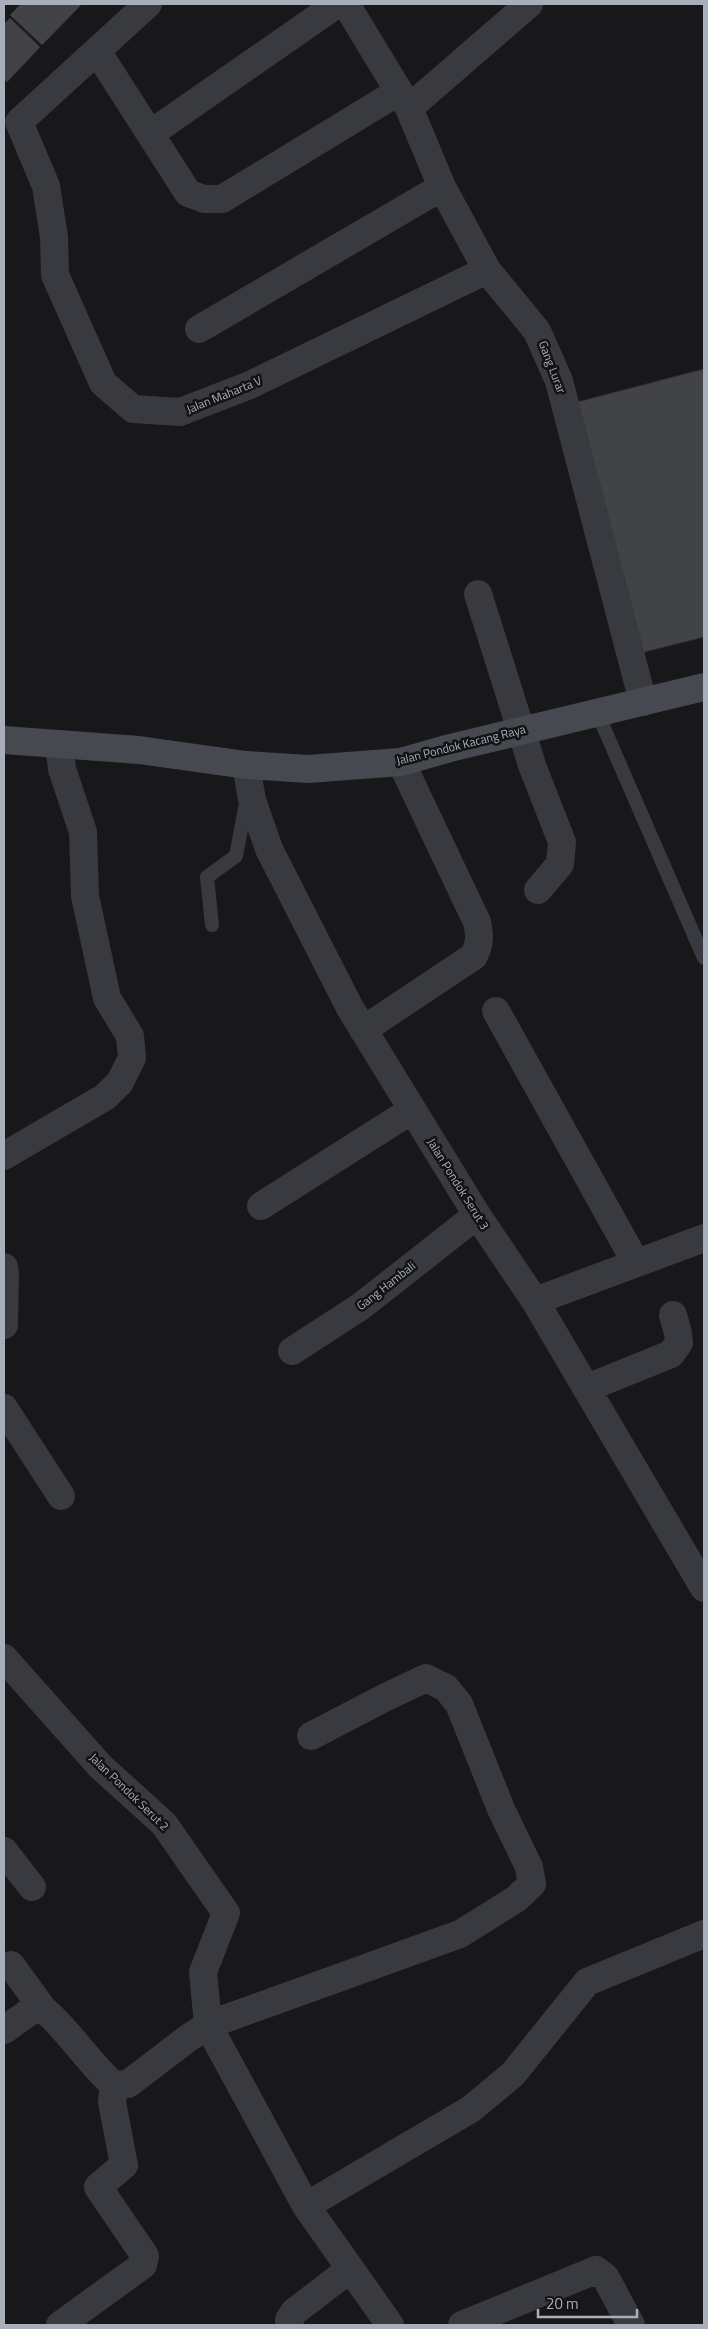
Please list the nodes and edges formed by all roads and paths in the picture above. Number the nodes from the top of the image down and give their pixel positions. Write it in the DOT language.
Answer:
graph roads {
  1 [pos="148,4"];
  2 [pos="337,4"];
  3 [pos="346,4"];
  4 [pos="529,4"];
  5 [pos="97,51"];
  6 [pos="404,100"];
  7 [pos="150,134"];
  8 [pos="442,187"];
  9 [pos="487,270"];
  10 [pos="199,329"];
  11 [pos="478,594"];
  12 [pos="704,687"];
  13 [pos="643,702"];
  14 [pos="597,712"];
  15 [pos="521,731"];
  16 [pos="4,740"];
  17 [pos="59,744"];
  18 [pos="401,762"];
  19 [pos="246,765"];
  20 [pos="252,800"];
  21 [pos="538,890"];
  22 [pos="212,924"];
  23 [pos="704,958"];
  24 [pos="496,1011"];
  25 [pos="364,1030"];
  26 [pos="412,1110"];
  27 [pos="4,1156"];
  28 [pos="261,1206"];
  29 [pos="477,1215"];
  30 [pos="704,1238"];
  31 [pos="636,1263"];
  32 [pos="4,1267"];
  33 [pos="534,1301"];
  34 [pos="673,1315"];
  35 [pos="4,1325"];
  36 [pos="292,1351"];
  37 [pos="586,1388"];
  38 [pos="4,1408"];
  39 [pos="60,1496"];
  40 [pos="704,1588"];
  41 [pos="4,1658"];
  42 [pos="312,1736"];
  43 [pos="4,1851"];
  44 [pos="32,1887"];
  45 [pos="704,1934"];
  46 [pos="11,1965"];
  47 [pos="43,2009"];
  48 [pos="208,2025"];
  49 [pos="4,2030"];
  50 [pos="114,2085"];
  51 [pos="306,2206"];
  52 [pos="350,2269"];
  53 [pos="60,2325"];
  54 [pos="289,2325"];
  55 [pos="390,2325"];
  56 [pos="462,2325"];
  57 [pos="631,2325"];
  1 -- 5 [label="street"];
  2 -- 7 [label="street"];
  3 -- 6 [label="street, Gang Lurar"];
  4 -- 6 [label="street"];
  5 -- 7 [label="street"];
  5 -- 9 [label="street, Jalan Maharta V"];
  6 -- 7 [label="street"];
  6 -- 8 [label="street, Gang Lurar"];
  8 -- 9 [label="street, Gang Lurar"];
  8 -- 10 [label="street"];
  9 -- 13 [label="street, Gang Lurar"];
  11 -- 15 [label="street"];
  12 -- 13 [label="main road, Jalan Pondok Kacang Raya"];
  13 -- 14 [label="main road, Jalan Pondok Kacang Raya"];
  14 -- 15 [label="main road, Jalan Pondok Kacang Raya"];
  14 -- 23 [label="lane"];
  15 -- 18 [label="main road, Jalan Pondok Kacang Raya"];
  15 -- 21 [label="street"];
  16 -- 17 [label="main road, Jalan Pondok Kacang Raya"];
  17 -- 19 [label="main road, Jalan Pondok Kacang Raya"];
  17 -- 27 [label="street"];
  18 -- 19 [label="main road, Jalan Pondok Kacang Raya"];
  18 -- 25 [label="street"];
  19 -- 20 [label="street, Jalan Pondok Serut 3"];
  20 -- 22 [label="lane"];
  20 -- 25 [label="street, Jalan Pondok Serut 3"];
  24 -- 31 [label="street"];
  25 -- 26 [label="street, Jalan Pondok Serut 3"];
  26 -- 28 [label="street"];
  26 -- 29 [label="street, Jalan Pondok Serut 3"];
  29 -- 33 [label="street, Jalan Pondok Serut 3"];
  29 -- 36 [label="street, Gang Hambali"];
  30 -- 31 [label="street"];
  31 -- 33 [label="street"];
  32 -- 35 [label="street"];
  33 -- 37 [label="street, Jalan Pondok Serut 3"];
  34 -- 37 [label="street"];
  37 -- 40 [label="street, Jalan Pondok Serut 3"];
  38 -- 39 [label="street"];
  41 -- 48 [label="street, Jalan Pondok Serut 2"];
  42 -- 48 [label="street"];
  43 -- 44 [label="street"];
  45 -- 51 [label="street"];
  46 -- 47 [label="street"];
  47 -- 49 [label="street"];
  47 -- 50 [label="street"];
  48 -- 50 [label="street"];
  48 -- 51 [label="street"];
  50 -- 53 [label="street"];
  51 -- 52 [label="street"];
  52 -- 54 [label="street"];
  52 -- 55 [label="street"];
  56 -- 57 [label="street"];
}
